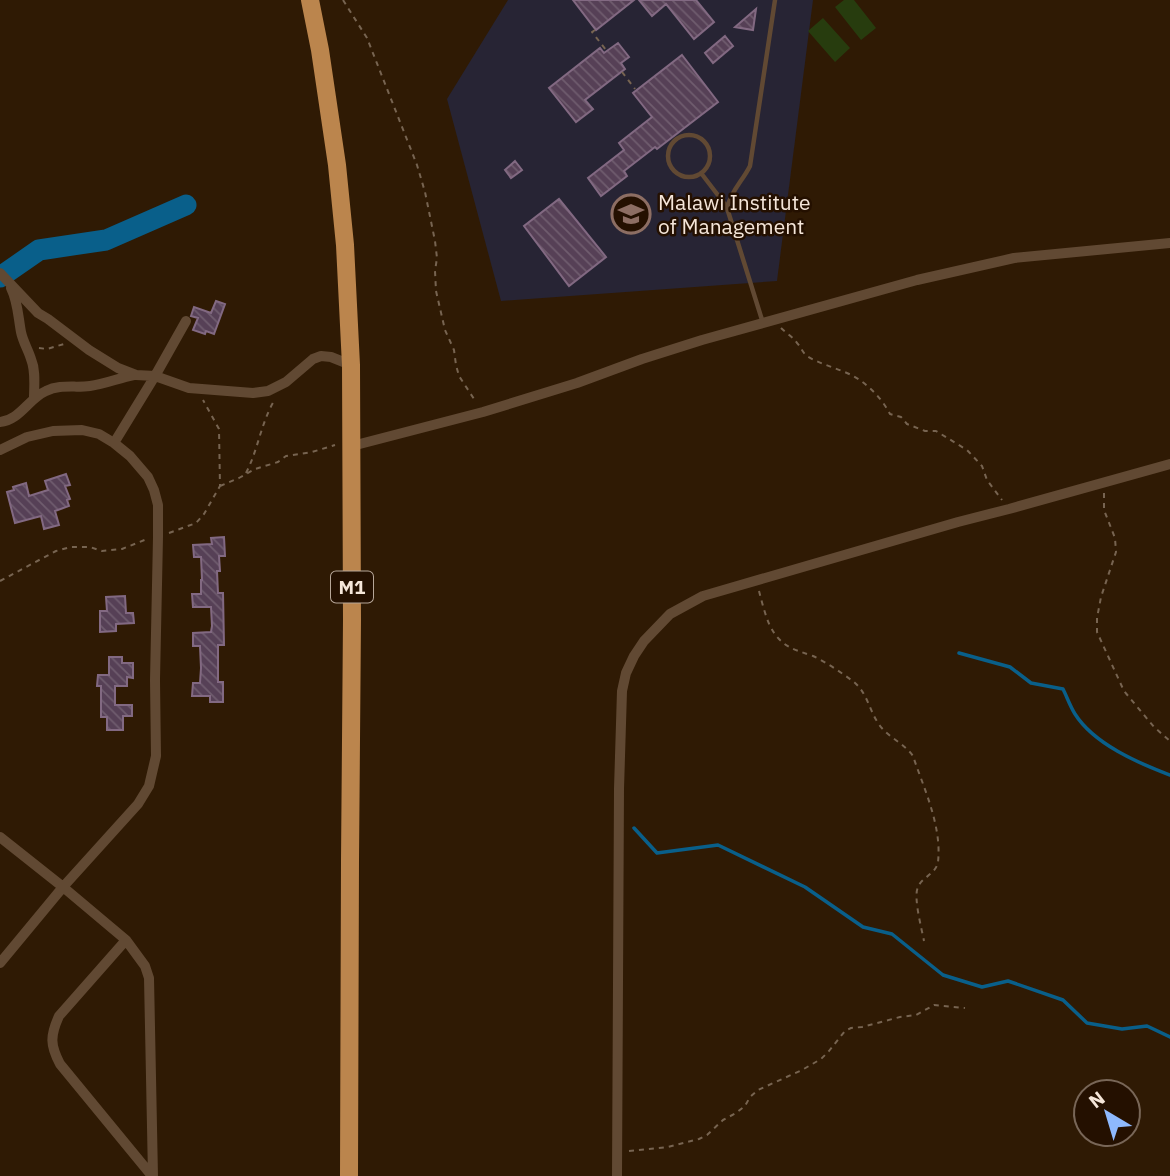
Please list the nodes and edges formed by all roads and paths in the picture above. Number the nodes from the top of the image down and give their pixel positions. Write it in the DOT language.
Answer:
graph roads {
  1 [pos="310,0"];
  2 [pos="343,0"];
  3 [pos="775,0"];
  4 [pos="595,30"];
  5 [pos="606,50"];
  6 [pos="622,72"];
  7 [pos="635,89"];
  8 [pos="701,173"];
  9 [pos="727,208"];
  10 [pos="1170,243"];
  11 [pos="1,274"];
  12 [pos="777,320"];
  13 [pos="186,321"];
  14 [pos="763,323"];
  15 [pos="75,341"];
  16 [pos="24,344"];
  17 [pos="351,365"];
  18 [pos="135,375"];
  19 [pos="155,376"];
  20 [pos="286,382"];
  21 [pos="189,388"];
  22 [pos="34,398"];
  23 [pos="483,412"];
  24 [pos="0,422"];
  25 [pos="352,442"];
  26 [pos="114,443"];
  27 [pos="0,450"];
  28 [pos="1170,464"];
  29 [pos="246,473"];
  30 [pos="1105,481"];
  31 [pos="220,486"];
  32 [pos="1009,509"];
  33 [pos="158,537"];
  34 [pos="755,579"];
  35 [pos="0,582"];
  36 [pos="1170,741"];
  37 [pos="0,837"];
  38 [pos="63,887"];
  39 [pos="126,940"];
  40 [pos="924,941"];
  41 [pos="0,963"];
  42 [pos="965,1008"];
  43 [pos="617,1152"];
  44 [pos="153,1176"];
  45 [pos="349,1176"];
  46 [pos="617,1176"];
  1 -- 17 [label="highway, M1"];
  2 -- 23 [label="path"];
  3 -- 9 [label="lane"];
  4 -- 5 [label="path"];
  6 -- 7 [label="path"];
  8 -- 8 [label="lane"];
  8 -- 9 [label="lane"];
  9 -- 14 [label="lane"];
  10 -- 12 [label="street"];
  11 -- 15 [label="street"];
  11 -- 16 [label="street"];
  12 -- 14 [label="street"];
  12 -- 32 [label="path"];
  13 -- 19 [label="street"];
  14 -- 23 [label="street"];
  15 -- 16 [label="path"];
  15 -- 18 [label="street"];
  16 -- 22 [label="street"];
  17 -- 20 [label="street"];
  17 -- 25 [label="highway, M1"];
  18 -- 19 [label="street"];
  18 -- 22 [label="street"];
  19 -- 21 [label="street"];
  19 -- 26 [label="street"];
  20 -- 21 [label="street"];
  20 -- 29 [label="path"];
  21 -- 31 [label="path"];
  22 -- 24 [label="street"];
  23 -- 25 [label="street"];
  25 -- 29 [label="path"];
  25 -- 45 [label="highway, M1"];
  26 -- 27 [label="street"];
  26 -- 33 [label="street"];
  28 -- 30 [label="street"];
  29 -- 31 [label="path"];
  30 -- 32 [label="street"];
  30 -- 36 [label="path"];
  31 -- 33 [label="path"];
  32 -- 34 [label="street"];
  33 -- 35 [label="path"];
  33 -- 38 [label="street"];
  34 -- 40 [label="path"];
  34 -- 43 [label="street"];
  37 -- 38 [label="street"];
  38 -- 39 [label="street"];
  38 -- 41 [label="street"];
  39 -- 44 [label="street"];
  39 -- 44 [label="street"];
  42 -- 43 [label="path"];
  43 -- 46 [label="street"];
}
